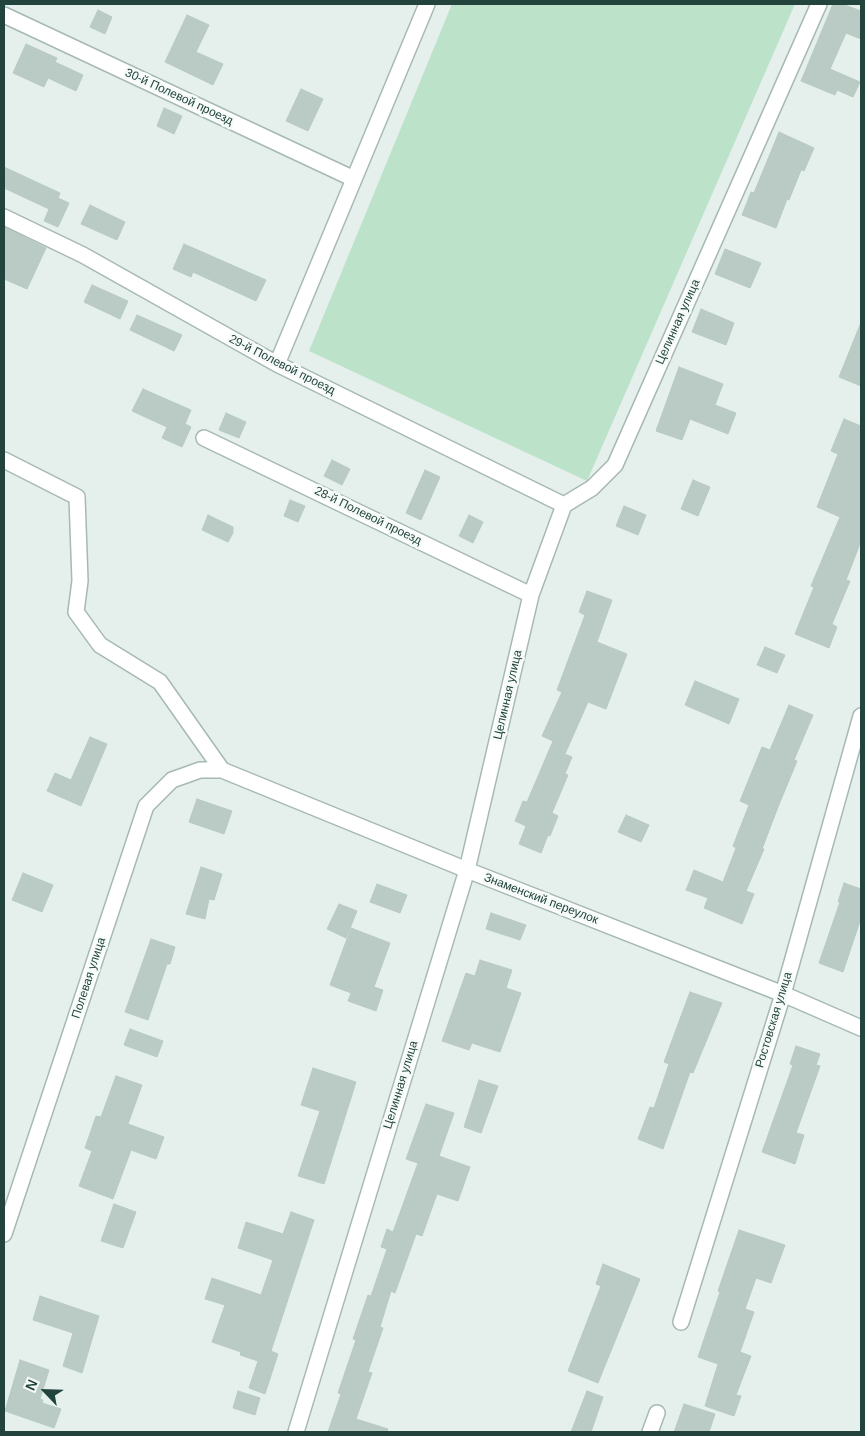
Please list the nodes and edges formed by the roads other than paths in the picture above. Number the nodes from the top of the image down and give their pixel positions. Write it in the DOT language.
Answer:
graph roads {
  1 [pos="427,4"];
  2 [pos="818,4"];
  3 [pos="4,15"];
  4 [pos="354,179"];
  5 [pos="4,217"];
  6 [pos="277,364"];
  7 [pos="204,438"];
  8 [pos="4,460"];
  9 [pos="564,505"];
  10 [pos="531,595"];
  11 [pos="861,716"];
  12 [pos="222,770"];
  13 [pos="467,870"];
  14 [pos="783,994"];
  15 [pos="861,1028"];
  16 [pos="4,1234"];
  17 [pos="681,1322"];
  18 [pos="656,1413"];
  19 [pos="296,1432"];
  20 [pos="650,1432"];
  1 -- 4 [label="street"];
  2 -- 9 [label="street, Целинная улица"];
  3 -- 4 [label="street, 30-й Полевой проезд"];
  4 -- 6 [label="street"];
  5 -- 6 [label="street, 29-й Полевой проезд"];
  6 -- 9 [label="street, 29-й Полевой проезд"];
  7 -- 10 [label="street, 28-й Полевой проезд"];
  8 -- 12 [label="street"];
  9 -- 10 [label="street, Целинная улица"];
  10 -- 13 [label="street, Целинная улица"];
  11 -- 14 [label="street, Ростовская улица"];
  12 -- 13 [label="street, Знаменский переулок"];
  12 -- 16 [label="street, Полевая улица"];
  13 -- 14 [label="street, Знаменский переулок"];
  13 -- 19 [label="street, Целинная улица"];
  14 -- 15 [label="street, Знаменский переулок"];
  14 -- 17 [label="street, Ростовская улица"];
  18 -- 20 [label="street"];
}
